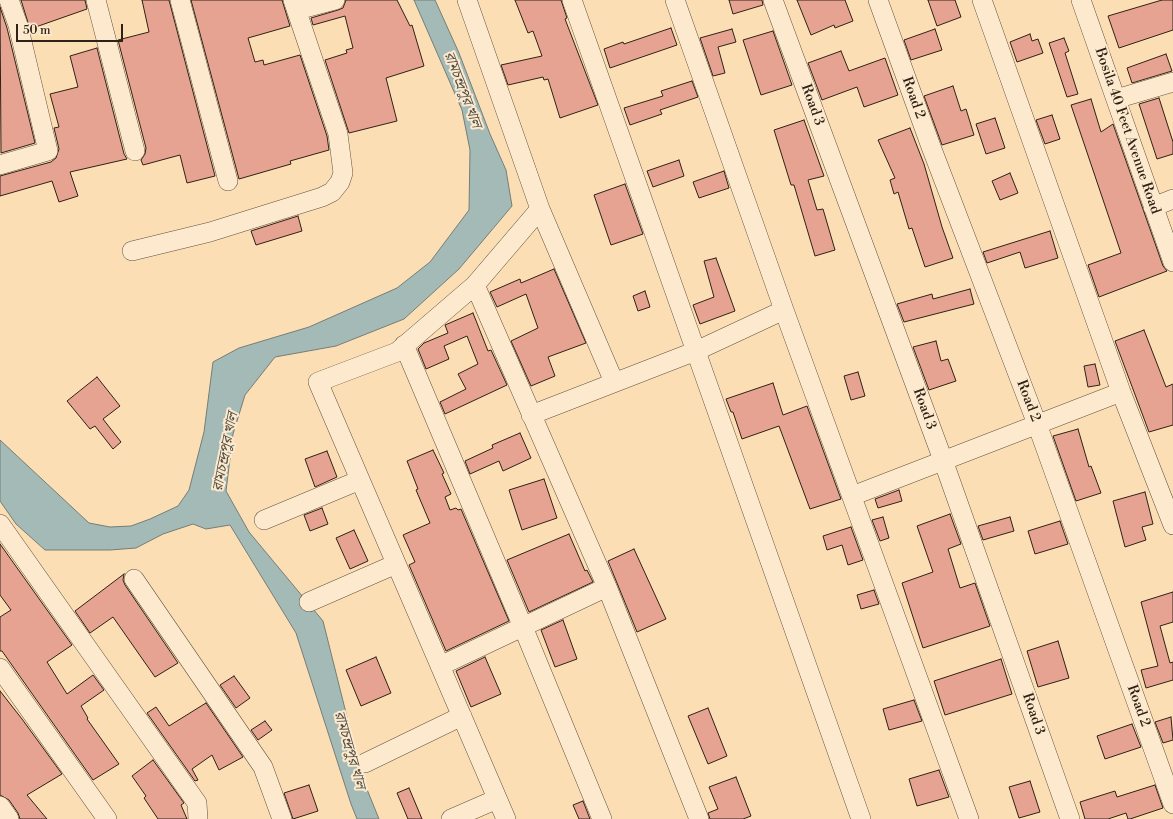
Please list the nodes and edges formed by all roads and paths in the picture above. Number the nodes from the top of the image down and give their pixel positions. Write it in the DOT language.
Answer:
graph roads {
  1 [pos="9,0"];
  2 [pos="96,0"];
  3 [pos="180,0"];
  4 [pos="335,0"];
  5 [pos="467,0"];
  6 [pos="572,0"];
  7 [pos="675,0"];
  8 [pos="773,0"];
  9 [pos="878,0"];
  10 [pos="982,0"];
  11 [pos="1081,0"];
  12 [pos="295,5"];
  13 [pos="1173,82"];
  14 [pos="1116,98"];
  15 [pos="135,151"];
  16 [pos="0,165"];
  17 [pos="228,181"];
  18 [pos="1173,199"];
  19 [pos="1153,207"];
  20 [pos="540,209"];
  21 [pos="132,251"];
  22 [pos="1173,262"];
  23 [pos="475,285"];
  24 [pos="784,310"];
  25 [pos="404,345"];
  26 [pos="696,351"];
  27 [pos="614,382"];
  28 [pos="1121,392"];
  29 [pos="532,415"];
  30 [pos="1037,424"];
  31 [pos="943,460"];
  32 [pos="360,480"];
  33 [pos="852,496"];
  34 [pos="264,520"];
  35 [pos="0,524"];
  36 [pos="1173,525"];
  37 [pos="396,564"];
  38 [pos="134,579"];
  39 [pos="606,587"];
  40 [pos="309,602"];
  41 [pos="523,627"];
  42 [pos="440,666"];
  43 [pos="0,668"];
  44 [pos="462,716"];
  45 [pos="365,764"];
  46 [pos="497,799"];
  47 [pos="1173,804"];
  48 [pos="0,806"];
  49 [pos="9,819"];
  50 [pos="107,819"];
  51 [pos="198,819"];
  52 [pos="282,819"];
  53 [pos="450,819"];
  54 [pos="506,819"];
  55 [pos="602,819"];
  56 [pos="698,819"];
  57 [pos="861,819"];
  58 [pos="969,819"];
  59 [pos="1070,819"];
  1 -- 16 [label="street"];
  2 -- 15 [label="street"];
  3 -- 17 [label="street"];
  4 -- 12 [label="street"];
  5 -- 20 [label="street"];
  6 -- 26 [label="street"];
  7 -- 24 [label="street"];
  8 -- 31 [label="street, Road 3"];
  9 -- 30 [label="street, Road 2"];
  10 -- 28 [label="street"];
  11 -- 14 [label="street, Bosila 40 Feet Avenue Road"];
  12 -- 21 [label="street"];
  13 -- 14 [label="street"];
  14 -- 19 [label="street, Bosila 40 Feet Avenue Road"];
  18 -- 19 [label="street"];
  19 -- 22 [label="street, Bosila 40 Feet Avenue Road"];
  20 -- 23 [label="street"];
  20 -- 27 [label="street"];
  23 -- 25 [label="street"];
  23 -- 29 [label="street"];
  24 -- 26 [label="street"];
  24 -- 33 [label="street"];
  25 -- 32 [label="street"];
  25 -- 41 [label="street"];
  26 -- 27 [label="street"];
  26 -- 57 [label="street"];
  27 -- 29 [label="street"];
  28 -- 30 [label="street"];
  28 -- 36 [label="street"];
  29 -- 39 [label="street"];
  30 -- 31 [label="street"];
  30 -- 47 [label="street, Road 2"];
  31 -- 33 [label="street"];
  31 -- 59 [label="street, Road 3"];
  32 -- 34 [label="street"];
  32 -- 37 [label="street"];
  33 -- 58 [label="street"];
  35 -- 51 [label="street"];
  37 -- 40 [label="street"];
  37 -- 42 [label="street"];
  38 -- 52 [label="street"];
  39 -- 41 [label="street"];
  39 -- 56 [label="street"];
  41 -- 42 [label="street"];
  41 -- 55 [label="street"];
  42 -- 44 [label="street"];
  43 -- 50 [label="street"];
  44 -- 45 [label="street"];
  44 -- 46 [label="street"];
  46 -- 53 [label="street"];
  46 -- 54 [label="street"];
  48 -- 49 [label="street"];
}
